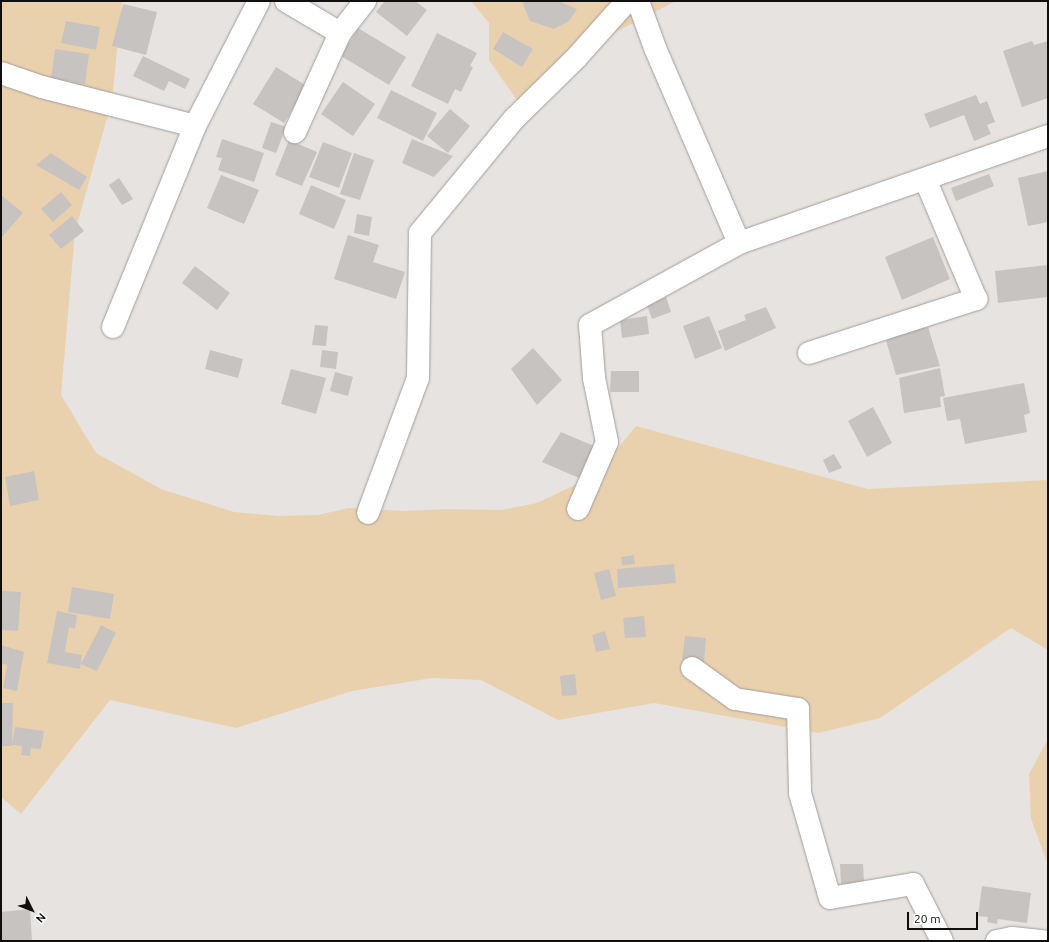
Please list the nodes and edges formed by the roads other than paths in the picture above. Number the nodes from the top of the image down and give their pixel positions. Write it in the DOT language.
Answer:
graph roads {
  1 [pos="259,1"];
  2 [pos="286,1"];
  3 [pos="365,1"];
  4 [pos="627,1"];
  5 [pos="638,1"];
  6 [pos="340,33"];
  7 [pos="1,73"];
  8 [pos="195,126"];
  9 [pos="295,132"];
  10 [pos="1048,136"];
  11 [pos="925,179"];
  12 [pos="739,243"];
  13 [pos="113,327"];
  14 [pos="809,352"];
  15 [pos="578,509"];
  16 [pos="368,513"];
  17 [pos="692,668"];
  18 [pos="942,941"];
  19 [pos="997,941"];
  20 [pos="1043,941"];
  1 -- 8 [label="street"];
  2 -- 6 [label="street"];
  3 -- 6 [label="street"];
  4 -- 16 [label="street"];
  5 -- 12 [label="street"];
  6 -- 9 [label="street"];
  7 -- 8 [label="street"];
  8 -- 13 [label="street"];
  10 -- 11 [label="street"];
  11 -- 12 [label="street"];
  11 -- 14 [label="street"];
  12 -- 15 [label="street"];
  17 -- 18 [label="street"];
  19 -- 20 [label="street"];
}
